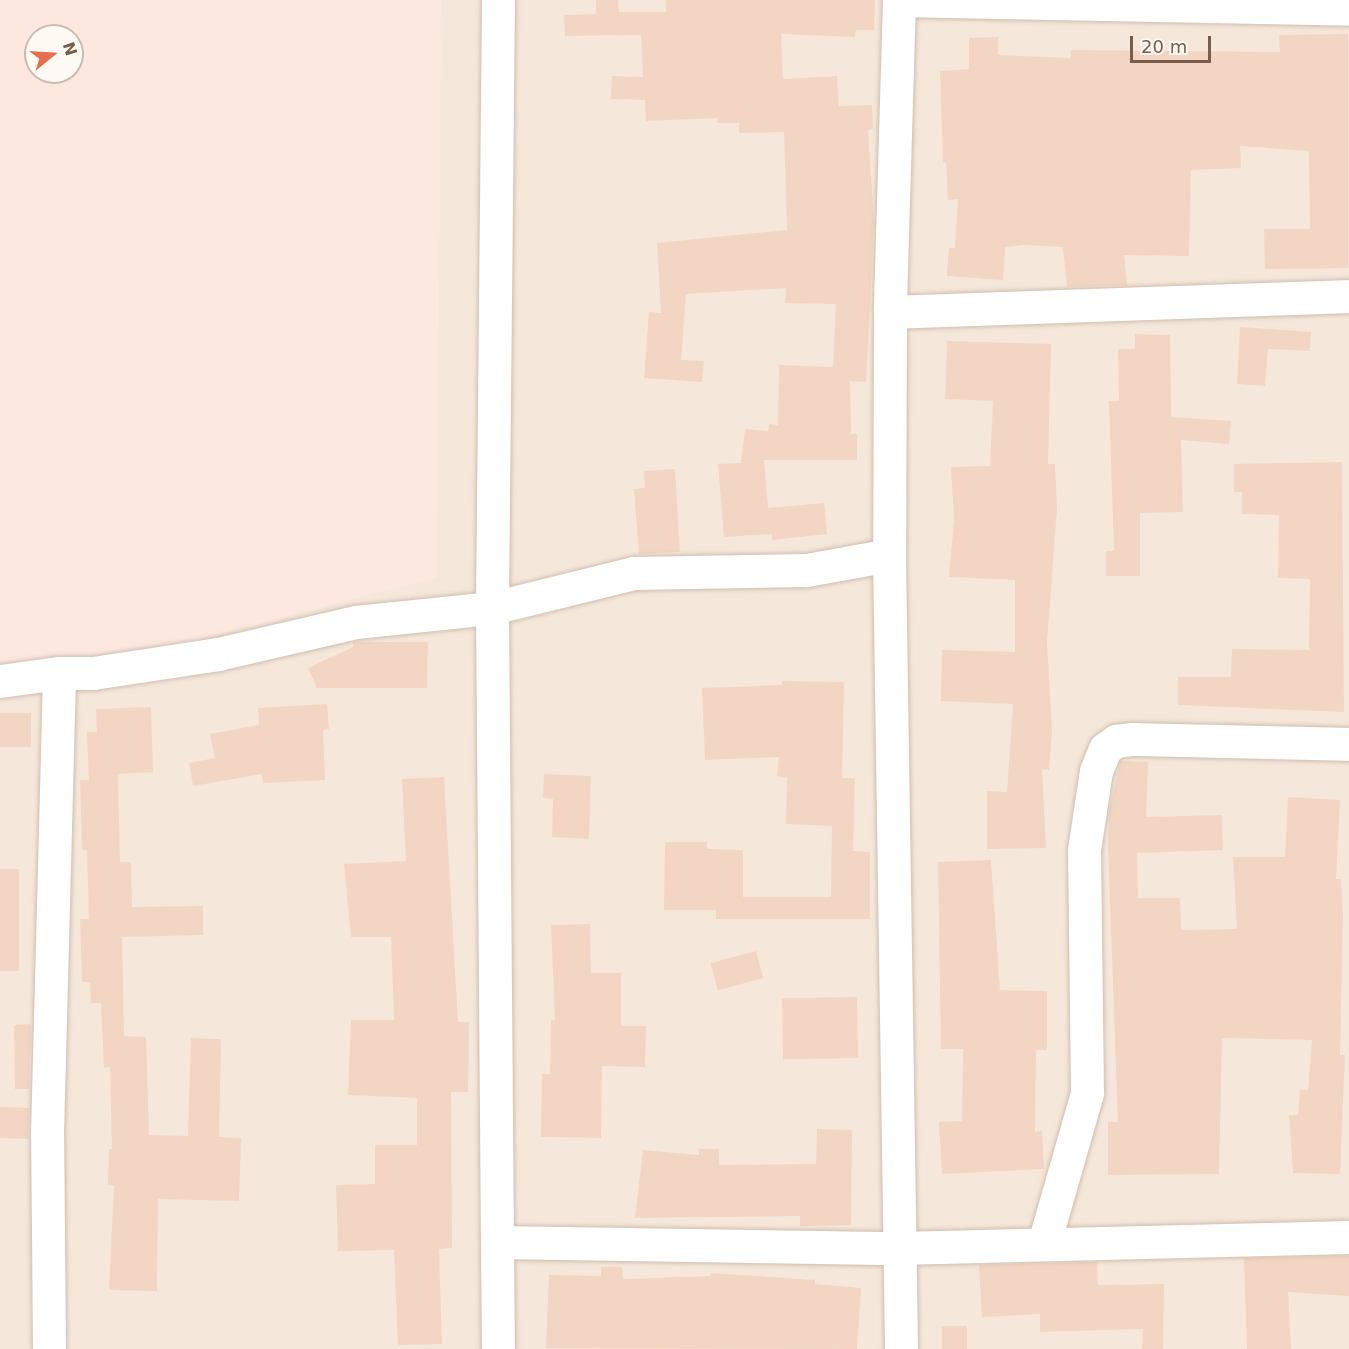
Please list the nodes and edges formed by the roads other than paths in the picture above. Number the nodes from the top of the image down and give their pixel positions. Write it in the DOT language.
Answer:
graph roads {
  1 [pos="498,0"];
  2 [pos="899,0"];
  3 [pos="1349,9"];
  4 [pos="1349,297"];
  5 [pos="890,312"];
  6 [pos="889,555"];
  7 [pos="492,608"];
  8 [pos="59,673"];
  9 [pos="0,681"];
  10 [pos="1349,744"];
  11 [pos="1349,1237"];
  12 [pos="497,1242"];
  13 [pos="1044,1243"];
  14 [pos="897,1248"];
  15 [pos="49,1349"];
  16 [pos="498,1349"];
  17 [pos="901,1349"];
  1 -- 7 [label="street"];
  2 -- 3 [label="street"];
  2 -- 5 [label="street"];
  4 -- 5 [label="street"];
  5 -- 6 [label="street"];
  6 -- 7 [label="street"];
  6 -- 14 [label="street"];
  7 -- 8 [label="street"];
  7 -- 12 [label="street"];
  8 -- 9 [label="street"];
  8 -- 15 [label="street"];
  10 -- 13 [label="street"];
  11 -- 13 [label="street"];
  12 -- 14 [label="street"];
  12 -- 16 [label="street"];
  13 -- 14 [label="street"];
  14 -- 17 [label="street"];
}
